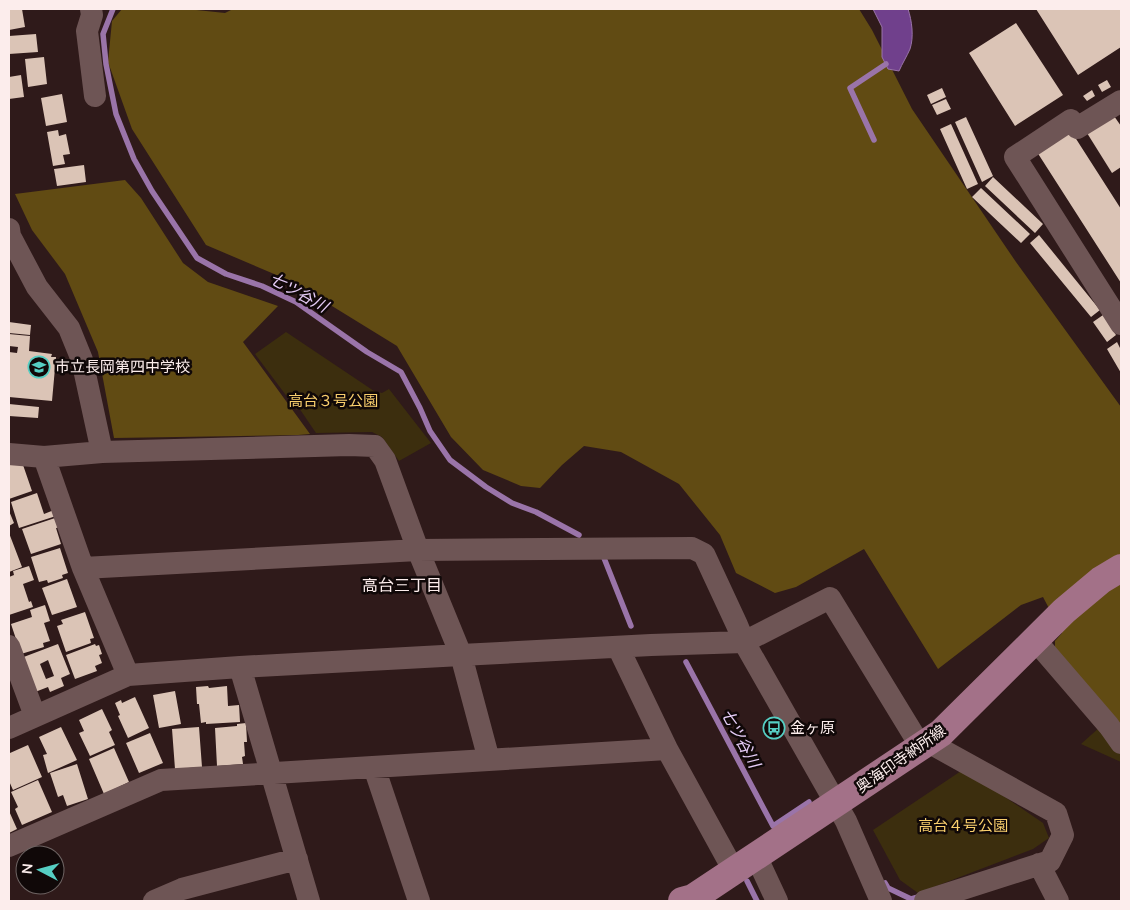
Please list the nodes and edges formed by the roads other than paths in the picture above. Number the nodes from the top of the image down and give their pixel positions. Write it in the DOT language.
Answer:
graph roads {
  1 [pos="91,9"];
  2 [pos="94,96"];
  3 [pos="1121,101"];
  4 [pos="9,229"];
  5 [pos="1121,324"];
  6 [pos="102,452"];
  7 [pos="9,454"];
  8 [pos="44,457"];
  9 [pos="418,550"];
  10 [pos="83,568"];
  11 [pos="1121,568"];
  12 [pos="1035,640"];
  13 [pos="744,642"];
  14 [pos="9,646"];
  15 [pos="618,647"];
  16 [pos="461,655"];
  17 [pos="240,666"];
  18 [pos="128,675"];
  19 [pos="34,716"];
  20 [pos="9,728"];
  21 [pos="1121,743"];
  22 [pos="925,744"];
  23 [pos="668,749"];
  24 [pos="489,760"];
  25 [pos="374,767"];
  26 [pos="271,773"];
  27 [pos="836,804"];
  28 [pos="9,846"];
  29 [pos="297,859"];
  30 [pos="745,864"];
  31 [pos="1039,864"];
  32 [pos="181,895"];
  33 [pos="962,896"];
  34 [pos="690,900"];
  35 [pos="154,901"];
  36 [pos="309,901"];
  37 [pos="419,901"];
  38 [pos="777,901"];
  39 [pos="881,901"];
  40 [pos="925,901"];
  41 [pos="1058,901"];
  1 -- 2 [label="street"];
  3 -- 5 [label="street"];
  4 -- 6 [label="street"];
  6 -- 8 [label="street"];
  6 -- 9 [label="street"];
  7 -- 8 [label="street"];
  8 -- 10 [label="street"];
  9 -- 10 [label="street"];
  9 -- 13 [label="street"];
  9 -- 16 [label="street"];
  10 -- 18 [label="street"];
  11 -- 12 [label="main road, 奥海印寺納所線"];
  12 -- 21 [label="street"];
  12 -- 22 [label="main road, 奥海印寺納所線"];
  13 -- 15 [label="street"];
  13 -- 22 [label="street"];
  13 -- 27 [label="street"];
  14 -- 19 [label="street"];
  15 -- 16 [label="street"];
  15 -- 23 [label="street"];
  16 -- 17 [label="street"];
  16 -- 24 [label="street"];
  17 -- 18 [label="street"];
  17 -- 26 [label="street"];
  18 -- 19 [label="street"];
  19 -- 20 [label="street"];
  22 -- 27 [label="main road, 奥海印寺納所線"];
  22 -- 31 [label="street"];
  23 -- 24 [label="street"];
  23 -- 30 [label="street"];
  24 -- 25 [label="street"];
  25 -- 26 [label="street"];
  25 -- 37 [label="street"];
  26 -- 28 [label="street"];
  26 -- 29 [label="street"];
  27 -- 30 [label="main road, 奥海印寺納所線"];
  27 -- 39 [label="street"];
  29 -- 32 [label="street"];
  29 -- 36 [label="street"];
  30 -- 34 [label="main road, 奥海印寺納所線"];
  30 -- 38 [label="street"];
  31 -- 33 [label="street"];
  31 -- 41 [label="street"];
  32 -- 35 [label="street"];
  33 -- 40 [label="street"];
}
